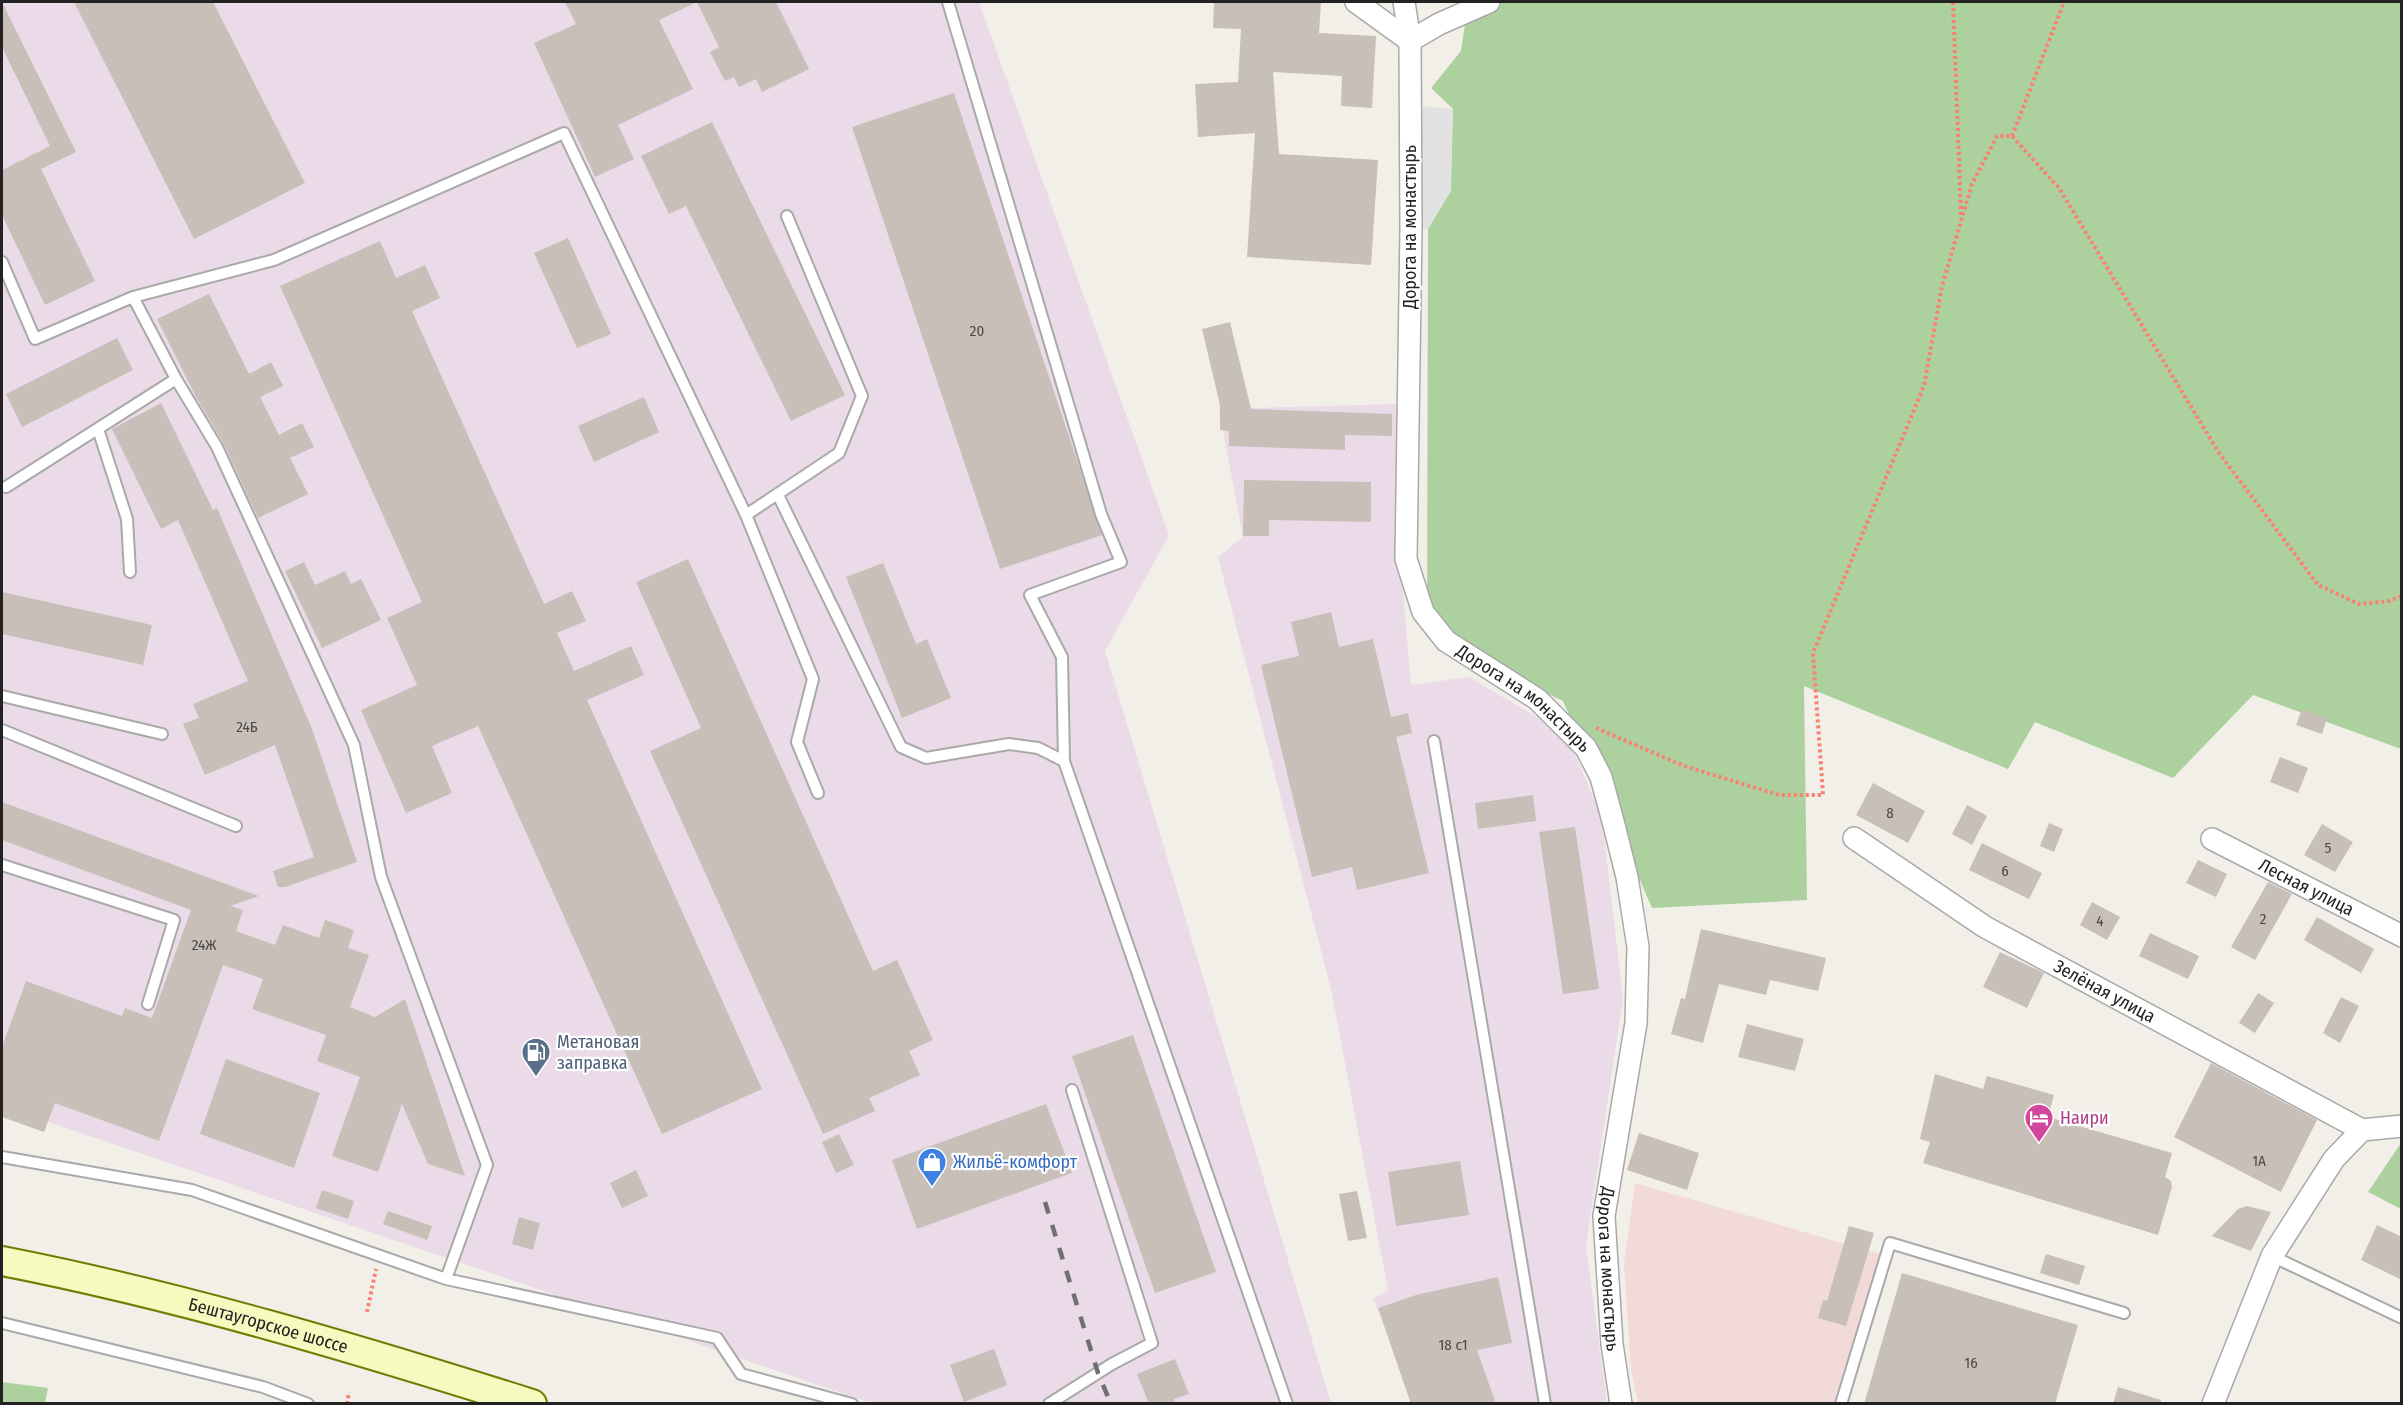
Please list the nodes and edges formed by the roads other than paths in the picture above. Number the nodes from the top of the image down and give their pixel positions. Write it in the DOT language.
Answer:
graph roads {
  1 [pos="948,2"];
  2 [pos="1356,2"];
  3 [pos="1404,2"];
  4 [pos="1489,2"];
  5 [pos="1410,41"];
  6 [pos="787,216"];
  7 [pos="2,262"];
  8 [pos="133,297"];
  9 [pos="176,379"];
  10 [pos="98,429"];
  11 [pos="6,487"];
  12 [pos="778,495"];
  13 [pos="746,515"];
  14 [pos="130,572"];
  15 [pos="2,696"];
  16 [pos="2,730"];
  17 [pos="162,734"];
  18 [pos="1434,741"];
  19 [pos="1064,761"];
  20 [pos="818,794"];
  21 [pos="236,826"];
  22 [pos="1854,838"];
  23 [pos="2212,839"];
  24 [pos="2,865"];
  25 [pos="2402,936"];
  26 [pos="148,1004"];
  27 [pos="1072,1090"];
  28 [pos="2402,1126"];
  29 [pos="2362,1130"];
  30 [pos="2,1157"];
  31 [pos="2272,1256"];
  32 [pos="2,1261"];
  33 [pos="446,1279"];
  34 [pos="2124,1313"];
  35 [pos="2402,1318"];
  36 [pos="2,1323"];
  37 [pos="308,1404"];
  38 [pos="532,1404"];
  39 [pos="852,1404"];
  40 [pos="1049,1404"];
  41 [pos="1287,1404"];
  42 [pos="1545,1404"];
  43 [pos="1621,1404"];
  44 [pos="1841,1404"];
  45 [pos="2213,1404"];
  1 -- 19 [label="lane"];
  2 -- 5 [label="street"];
  3 -- 5 [label="street, Дорога на монастырь"];
  4 -- 5 [label="street"];
  5 -- 43 [label="street, Дорога на монастырь"];
  6 -- 12 [label="lane"];
  7 -- 8 [label="lane"];
  8 -- 9 [label="lane"];
  8 -- 13 [label="lane"];
  9 -- 10 [label="lane"];
  9 -- 33 [label="lane"];
  10 -- 11 [label="lane"];
  10 -- 14 [label="lane"];
  12 -- 13 [label="lane"];
  12 -- 19 [label="lane"];
  13 -- 20 [label="lane"];
  15 -- 17 [label="lane"];
  16 -- 21 [label="lane"];
  18 -- 42 [label="lane"];
  19 -- 41 [label="lane"];
  22 -- 29 [label="street, Зелёная улица"];
  23 -- 25 [label="street, Лесная улица"];
  24 -- 26 [label="lane"];
  27 -- 40 [label="lane"];
  28 -- 29 [label="street"];
  29 -- 31 [label="street"];
  30 -- 33 [label="lane"];
  31 -- 35 [label="lane"];
  31 -- 45 [label="street"];
  32 -- 38 [label="main road, Бештаугорское шоссе"];
  33 -- 39 [label="lane"];
  34 -- 44 [label="lane"];
  36 -- 37 [label="lane"];
}
